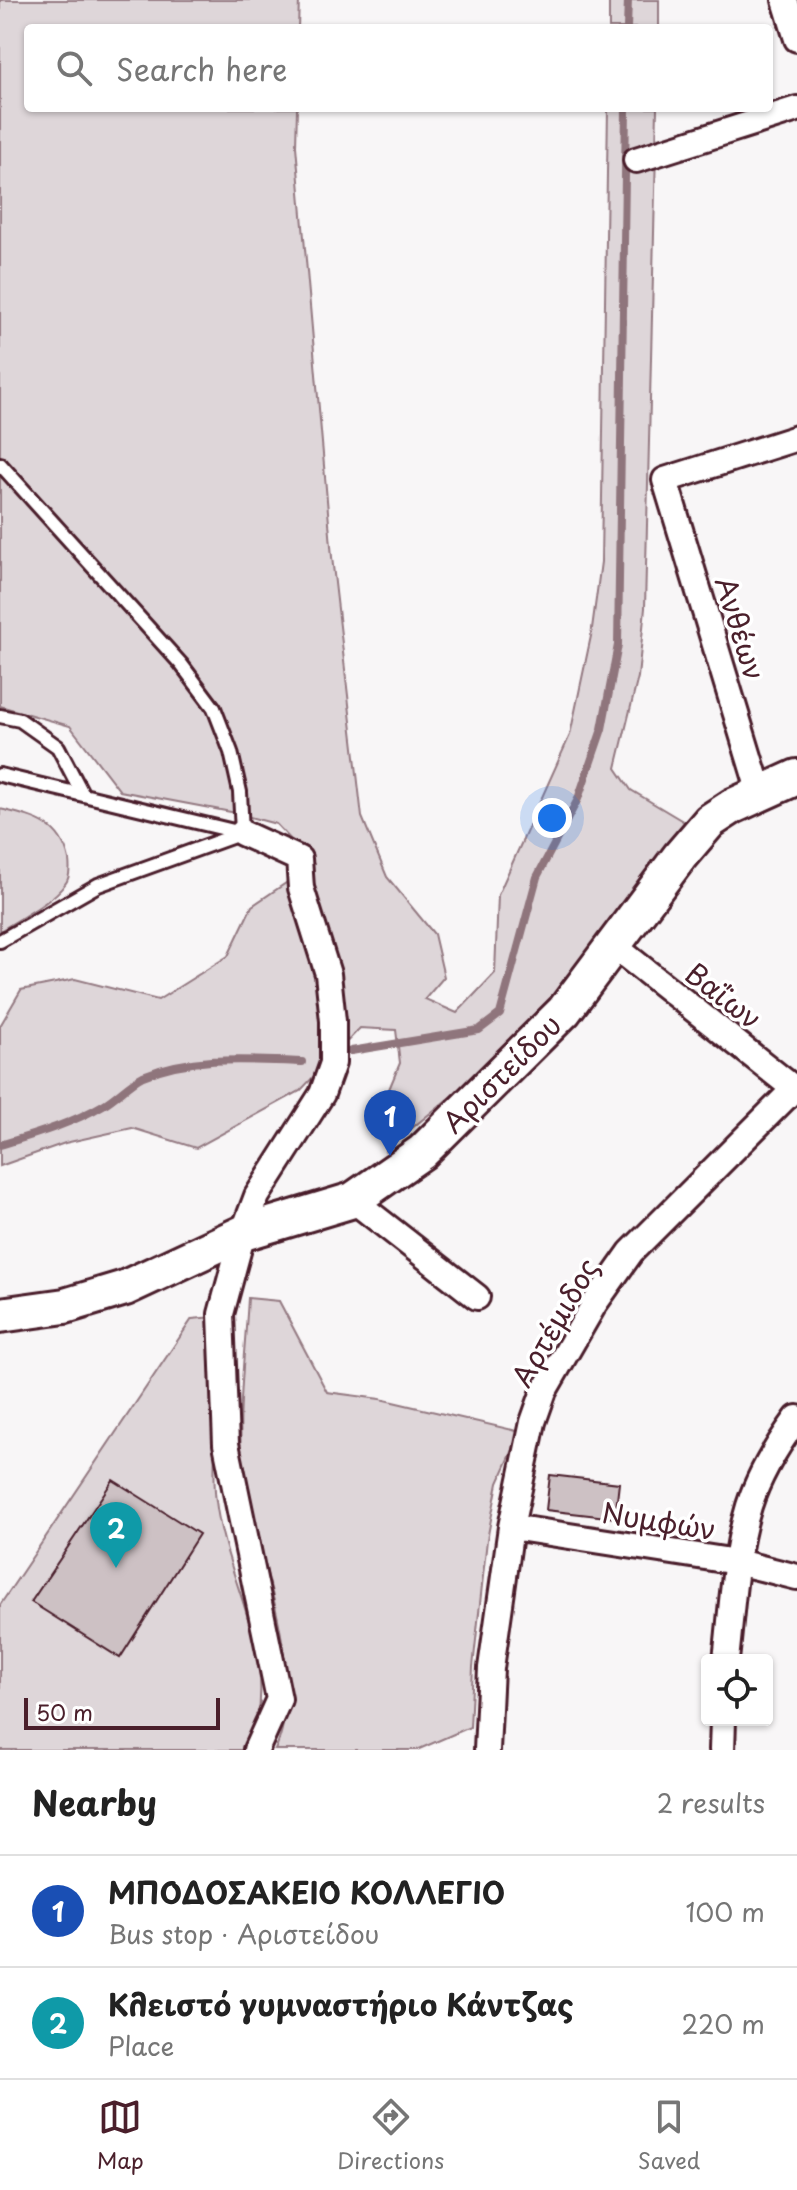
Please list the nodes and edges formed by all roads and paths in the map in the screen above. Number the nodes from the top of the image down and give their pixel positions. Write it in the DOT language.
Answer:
graph roads {
  1 [pos="785,0"];
  2 [pos="797,39"];
  3 [pos="797,109"];
  4 [pos="636,160"];
  5 [pos="797,438"];
  6 [pos="0,464"];
  7 [pos="0,716"];
  8 [pos="0,775"];
  9 [pos="797,777"];
  10 [pos="82,793"];
  11 [pos="760,793"];
  12 [pos="242,833"];
  13 [pos="0,941"];
  14 [pos="614,946"];
  15 [pos="796,1089"];
  16 [pos="353,1200"];
  17 [pos="243,1233"];
  18 [pos="477,1297"];
  19 [pos="0,1315"];
  20 [pos="797,1418"];
  21 [pos="511,1527"];
  22 [pos="737,1562"];
  23 [pos="797,1577"];
  24 [pos="727,1654"];
  25 [pos="723,1726"];
  26 [pos="479,1747"];
  27 [pos="256,1750"];
  28 [pos="722,1750"];
  1 -- 2 [label="street"];
  3 -- 4 [label="street"];
  5 -- 11 [label="street, Ανθέων"];
  6 -- 12 [label="lane"];
  7 -- 10 [label="lane"];
  8 -- 10 [label="lane"];
  9 -- 11 [label="street, Αριστείδου"];
  10 -- 12 [label="lane"];
  11 -- 14 [label="street, Αριστείδου"];
  12 -- 13 [label="lane"];
  12 -- 17 [label="street"];
  14 -- 15 [label="street, Βαΐων"];
  14 -- 16 [label="street, Αριστείδου"];
  15 -- 21 [label="street, Αρτέμιδος"];
  16 -- 17 [label="street, Αριστείδου"];
  16 -- 18 [label="street"];
  17 -- 19 [label="street, Αριστείδου"];
  17 -- 27 [label="street"];
  20 -- 22 [label="street"];
  21 -- 22 [label="street, Νυμφών"];
  21 -- 26 [label="street, Αρτέμιδος"];
  22 -- 23 [label="street, Νυμφών"];
  22 -- 24 [label="street"];
  25 -- 28 [label="street"];
}
